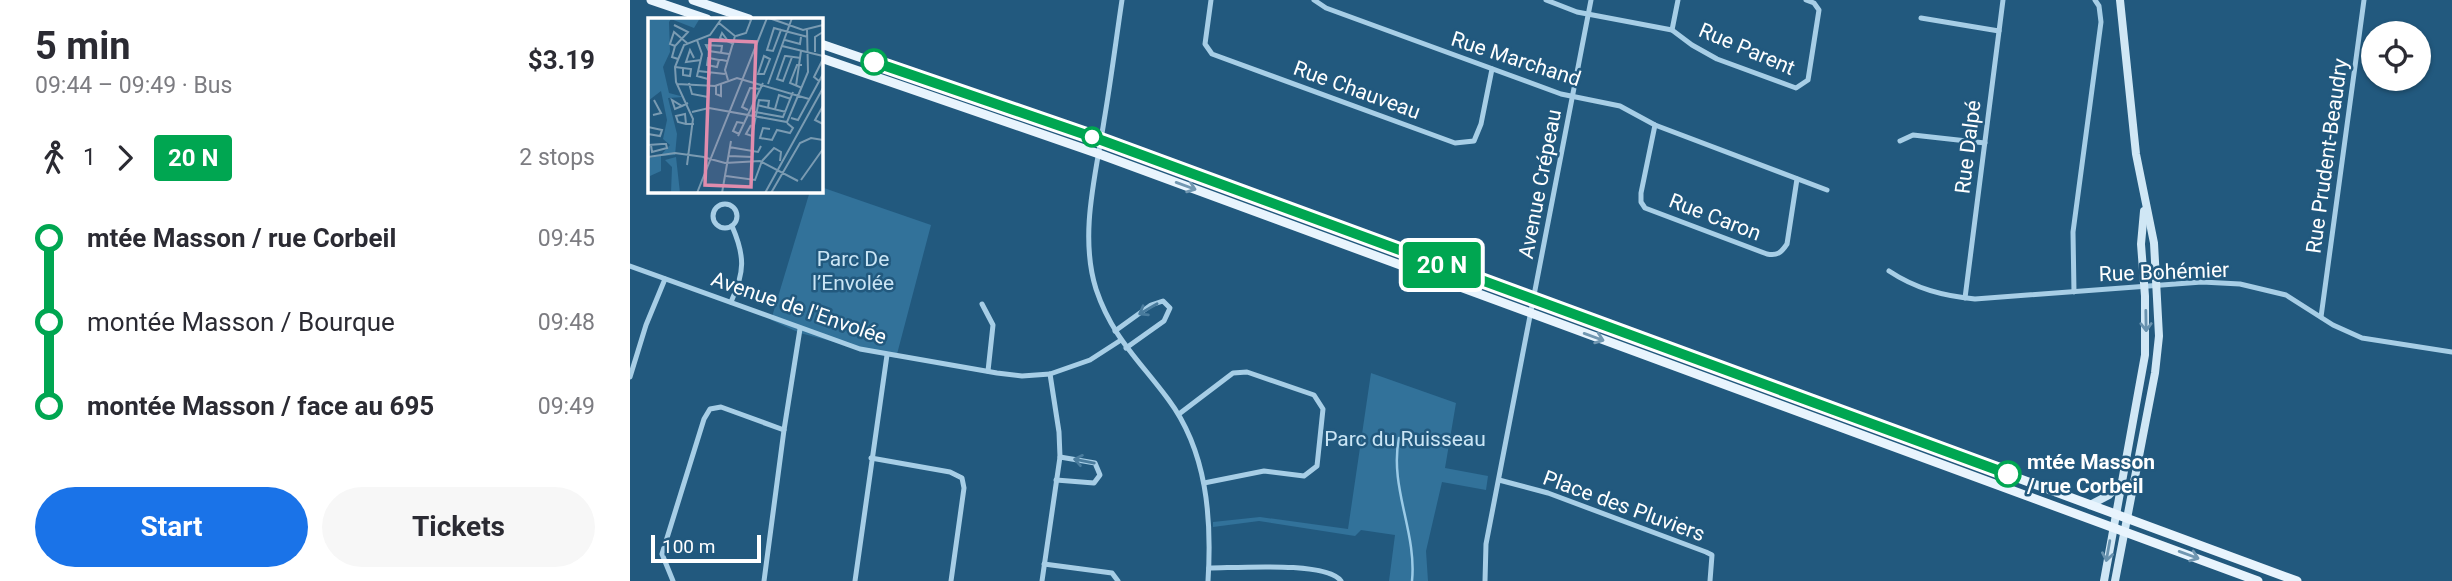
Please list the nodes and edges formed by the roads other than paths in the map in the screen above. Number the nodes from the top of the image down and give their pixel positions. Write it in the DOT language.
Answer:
graph roads {
  1 [pos="651,0"];
  2 [pos="693,0"];
  3 [pos="1122,0"];
  4 [pos="1210,0"];
  5 [pos="1314,0"];
  6 [pos="1546,0"];
  7 [pos="1591,0"];
  8 [pos="1678,0"];
  9 [pos="1806,0"];
  10 [pos="2003,0"];
  11 [pos="2095,0"];
  12 [pos="2120,0"];
  13 [pos="2364,0"];
  14 [pos="1588,14"];
  15 [pos="704,18"];
  16 [pos="746,18"];
  17 [pos="1921,18"];
  18 [pos="1672,30"];
  19 [pos="1999,31"];
  20 [pos="822,44"];
  21 [pos="822,58"];
  22 [pos="1492,69"];
  23 [pos="1573,96"];
  24 [pos="1655,125"];
  25 [pos="1101,140"];
  26 [pos="1900,141"];
  27 [pos="1985,143"];
  28 [pos="1099,154"];
  29 [pos="1797,179"];
  30 [pos="1827,190"];
  31 [pos="2145,204"];
  32 [pos="1329,225"];
  33 [pos="732,226"];
  34 [pos="1325,237"];
  35 [pos="630,266"];
  36 [pos="1889,271"];
  37 [pos="665,279"];
  38 [pos="2157,285"];
  39 [pos="2144,286"];
  40 [pos="2074,292"];
  41 [pos="1965,298"];
  42 [pos="1533,299"];
  43 [pos="731,302"];
  44 [pos="982,304"];
  45 [pos="1530,313"];
  46 [pos="2321,317"];
  47 [pos="800,329"];
  48 [pos="1115,331"];
  49 [pos="1121,340"];
  50 [pos="1126,348"];
  51 [pos="2452,352"];
  52 [pos="887,355"];
  53 [pos="633,356"];
  54 [pos="988,371"];
  55 [pos="1050,374"];
  56 [pos="630,377"];
  57 [pos="1179,414"];
  58 [pos="784,430"];
  59 [pos="1060,457"];
  60 [pos="871,458"];
  61 [pos="1056,480"];
  62 [pos="1499,480"];
  63 [pos="1204,483"];
  64 [pos="2121,484"];
  65 [pos="2090,505"];
  66 [pos="2115,514"];
  67 [pos="2127,518"];
  68 [pos="2113,527"];
  69 [pos="2125,531"];
  70 [pos="1044,564"];
  71 [pos="1209,568"];
  72 [pos="673,581"];
  73 [pos="764,581"];
  74 [pos="855,581"];
  75 [pos="951,581"];
  76 [pos="1042,581"];
  77 [pos="1118,581"];
  78 [pos="1208,581"];
  79 [pos="1341,581"];
  80 [pos="1485,581"];
  81 [pos="1710,581"];
  82 [pos="2104,581"];
  83 [pos="2115,581"];
  84 [pos="2258,581"];
  85 [pos="2297,581"];
  1 -- 15 [label="main road"];
  2 -- 16 [label="main road"];
  3 -- 25 [label="street"];
  4 -- 22 [label="street, Rue Chauveau"];
  5 -- 22 [label="street, Rue Marchand"];
  6 -- 14 [label="street, Rue Parent"];
  7 -- 14 [label="street, Avenue Crépeau"];
  8 -- 18 [label="street, Rue Parent"];
  9 -- 18 [label="street, Rue Parent"];
  10 -- 19 [label="street, Rue Dalpé"];
  11 -- 40 [label="street, Rue Bohémier"];
  12 -- 31 [label="street"];
  13 -- 46 [label="street, Rue Prudent-Beaudry"];
  14 -- 18 [label="street, Rue Parent"];
  14 -- 23 [label="street, Avenue Crépeau"];
  17 -- 19 [label="street"];
  19 -- 27 [label="street, Rue Dalpé"];
  20 -- 25 [label="main road"];
  21 -- 28 [label="main road"];
  22 -- 23 [label="street, Rue Marchand"];
  23 -- 24 [label="street, Rue Marchand"];
  23 -- 42 [label="street, Avenue Crépeau"];
  24 -- 29 [label="street, Rue Marchand"];
  24 -- 29 [label="street, Rue Caron"];
  25 -- 28 [label="street"];
  25 -- 32 [label="main road"];
  26 -- 27 [label="street"];
  27 -- 41 [label="street, Rue Dalpé"];
  28 -- 34 [label="main road, one-way"];
  28 -- 48 [label="street"];
  29 -- 30 [label="street, Rue Marchand"];
  31 -- 38 [label="street"];
  31 -- 39 [label="street"];
  32 -- 34 [label="main road"];
  32 -- 42 [label="main road"];
  33 -- 33 [label="street"];
  33 -- 43 [label="street"];
  34 -- 45 [label="main road"];
  35 -- 37 [label="street, Avenue de l'Envolée"];
  36 -- 41 [label="street, Rue Bohémier"];
  37 -- 43 [label="street, Avenue de l'Envolée"];
  37 -- 53 [label="street"];
  38 -- 39 [label="street, Rue Bohémier"];
  38 -- 46 [label="street, Rue Bohémier"];
  38 -- 67 [label="street"];
  39 -- 40 [label="street, Rue Bohémier"];
  39 -- 64 [label="street, one-way"];
  40 -- 41 [label="street, Rue Bohémier"];
  42 -- 45 [label="street, Avenue Crépeau"];
  42 -- 65 [label="main road"];
  43 -- 47 [label="street, Avenue de l'Envolée"];
  44 -- 54 [label="street"];
  45 -- 62 [label="street, Avenue Crépeau"];
  45 -- 68 [label="main road, one-way"];
  46 -- 51 [label="street, Rue Bohémier"];
  47 -- 52 [label="street, Avenue de l'Envolée"];
  47 -- 58 [label="street"];
  48 -- 49 [label="street"];
  50 -- 48 [label="street, one-way"];
  49 -- 50 [label="street"];
  49 -- 55 [label="street, Avenue de l'Envolée"];
  50 -- 57 [label="street"];
  52 -- 54 [label="street, Avenue de l'Envolée"];
  52 -- 60 [label="street"];
  53 -- 56 [label="street"];
  54 -- 55 [label="street, Avenue de l'Envolée"];
  55 -- 59 [label="street"];
  57 -- 63 [label="street"];
  57 -- 63 [label="street"];
  58 -- 72 [label="street"];
  58 -- 73 [label="street"];
  59 -- 61 [label="street"];
  61 -- 59 [label="street, one-way"];
  60 -- 74 [label="street"];
  60 -- 75 [label="street"];
  61 -- 70 [label="street"];
  62 -- 80 [label="street, Avenue Crépeau"];
  62 -- 81 [label="street, Place des Pluviers"];
  63 -- 71 [label="street"];
  64 -- 65 [label="street"];
  64 -- 66 [label="street"];
  65 -- 66 [label="main road"];
  66 -- 67 [label="main road"];
  66 -- 68 [label="street"];
  67 -- 69 [label="street"];
  67 -- 85 [label="main road"];
  68 -- 69 [label="main road"];
  68 -- 82 [label="street, one-way"];
  69 -- 83 [label="street"];
  69 -- 84 [label="main road, one-way"];
  70 -- 76 [label="street"];
  70 -- 77 [label="street"];
  71 -- 78 [label="street"];
  71 -- 79 [label="street"];
}
